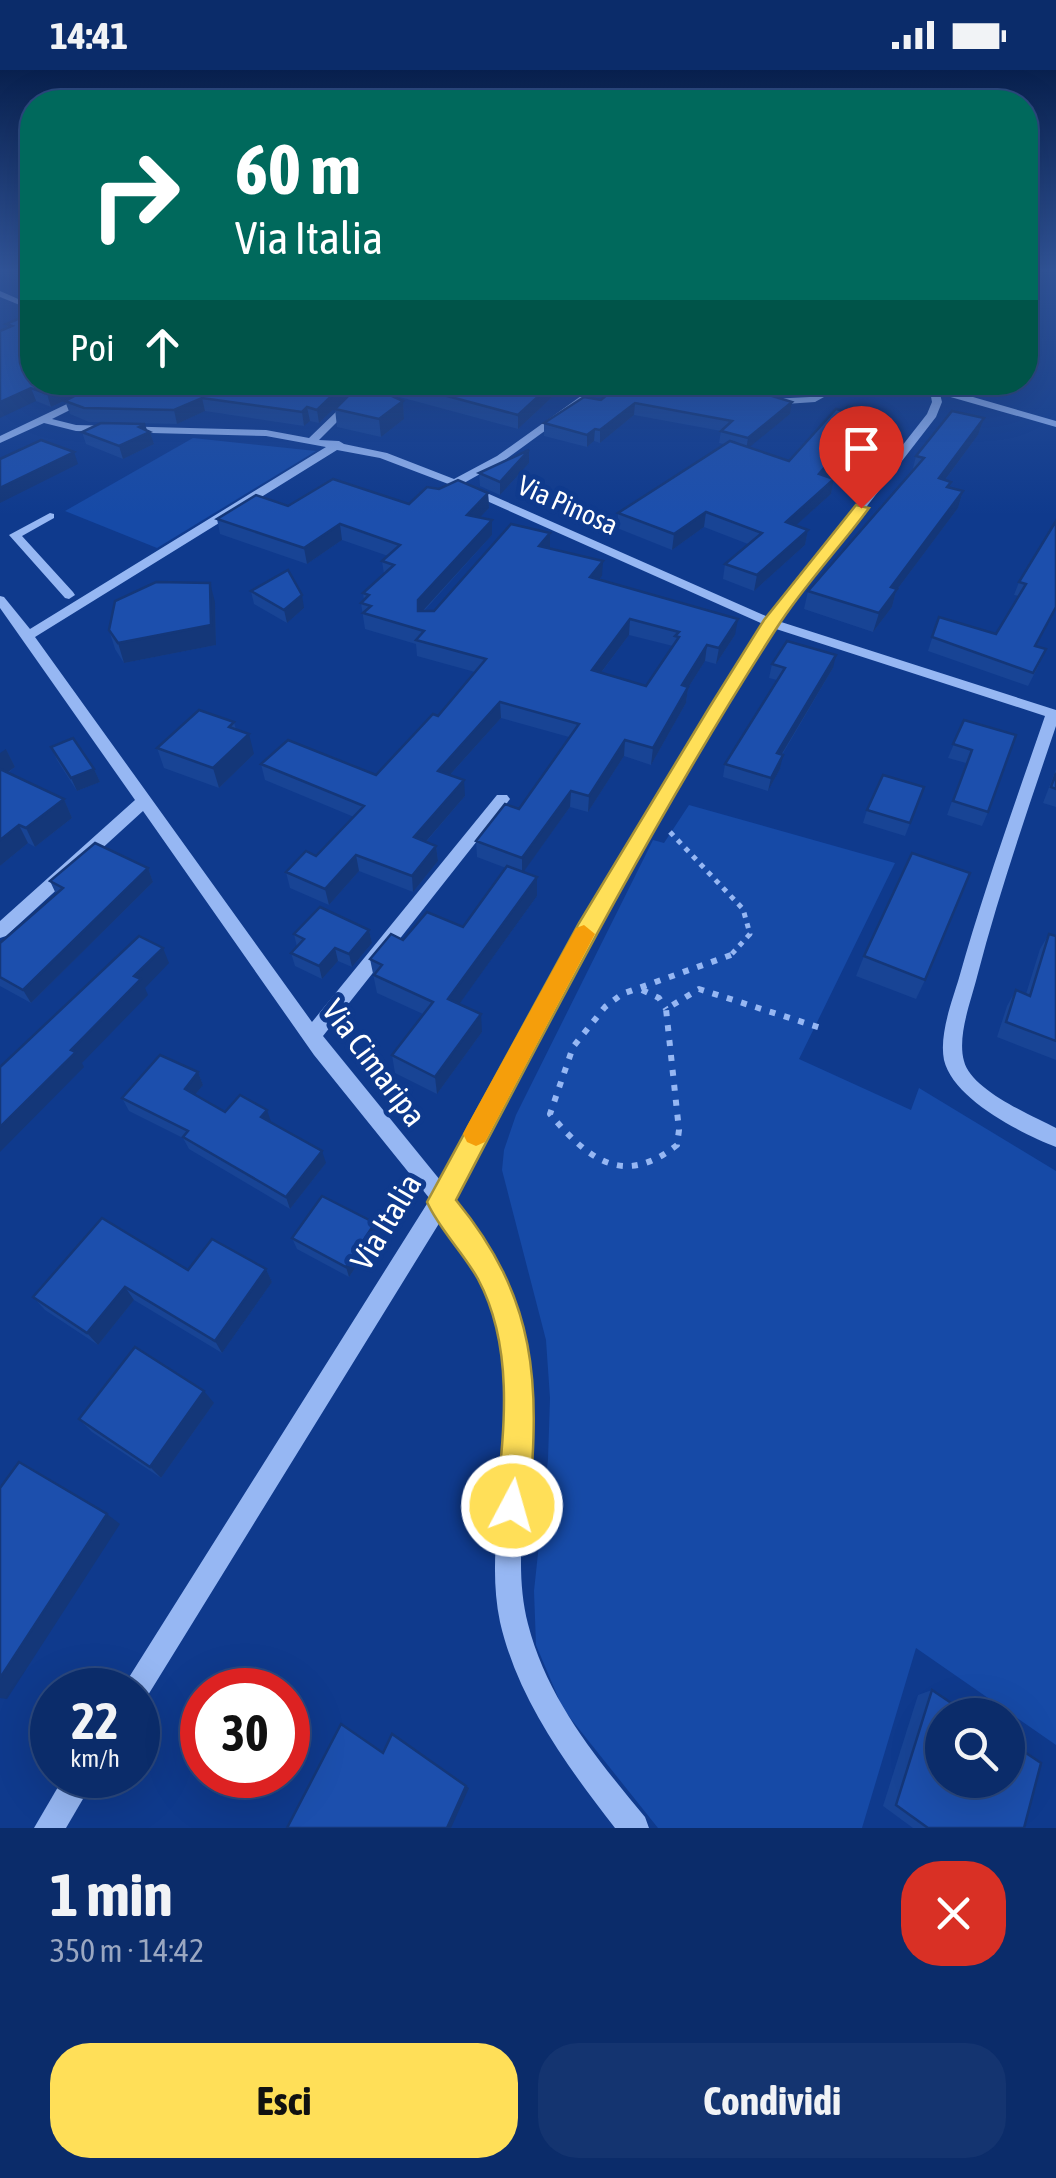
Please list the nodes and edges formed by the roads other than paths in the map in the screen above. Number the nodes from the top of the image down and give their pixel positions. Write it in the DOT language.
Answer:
graph roads {
  1 [pos="95,395"];
  2 [pos="360,395"];
  3 [pos="588,395"];
  4 [pos="819,395"];
  5 [pos="936,395"];
  6 [pos="950,395"];
  7 [pos="752,400"];
  8 [pos="44,420"];
  9 [pos="1056,424"];
  10 [pos="3,436"];
  11 [pos="313,440"];
  12 [pos="339,444"];
  13 [pos="455,483"];
  14 [pos="524,513"];
  15 [pos="50,516"];
  16 [pos="512,527"];
  17 [pos="14,535"];
  18 [pos="0,543"];
  19 [pos="69,595"];
  20 [pos="0,600"];
  21 [pos="770,624"];
  22 [pos="29,635"];
  23 [pos="1054,715"];
  24 [pos="502,799"];
  25 [pos="144,801"];
  26 [pos="0,930"];
  27 [pos="312,1036"];
  28 [pos="1056,1138"];
  29 [pos="441,1202"];
  30 [pos="149,1668"];
  31 [pos="68,1798"];
  32 [pos="49,1828"];
  33 [pos="634,1828"];
  1 -- 8 [label="street"];
  2 -- 11 [label="street"];
  3 -- 13 [label="street"];
  4 -- 7 [label="street"];
  5 -- 21 [label="street, Via Italia"];
  6 -- 9 [label="street"];
  8 -- 10 [label="street"];
  8 -- 11 [label="street, Via Pinosa"];
  11 -- 12 [label="street, Via Pinosa"];
  12 -- 13 [label="street, Via Pinosa"];
  12 -- 22 [label="street"];
  13 -- 14 [label="street, Via Pinosa"];
  14 -- 16 [label="street"];
  14 -- 21 [label="street, Via Pinosa"];
  15 -- 17 [label="street"];
  17 -- 18 [label="street"];
  17 -- 19 [label="street"];
  20 -- 22 [label="street, Via Cimaripa"];
  21 -- 23 [label="street, Via Pinosa"];
  21 -- 29 [label="street, Via Italia"];
  22 -- 25 [label="street, Via Cimaripa"];
  23 -- 28 [label="street"];
  24 -- 27 [label="street"];
  25 -- 26 [label="street"];
  25 -- 27 [label="street, Via Cimaripa"];
  27 -- 29 [label="street, Via Cimaripa"];
  29 -- 30 [label="street, Via Italia"];
  29 -- 33 [label="street, Via Cimaripa"];
  31 -- 32 [label="street"];
}
